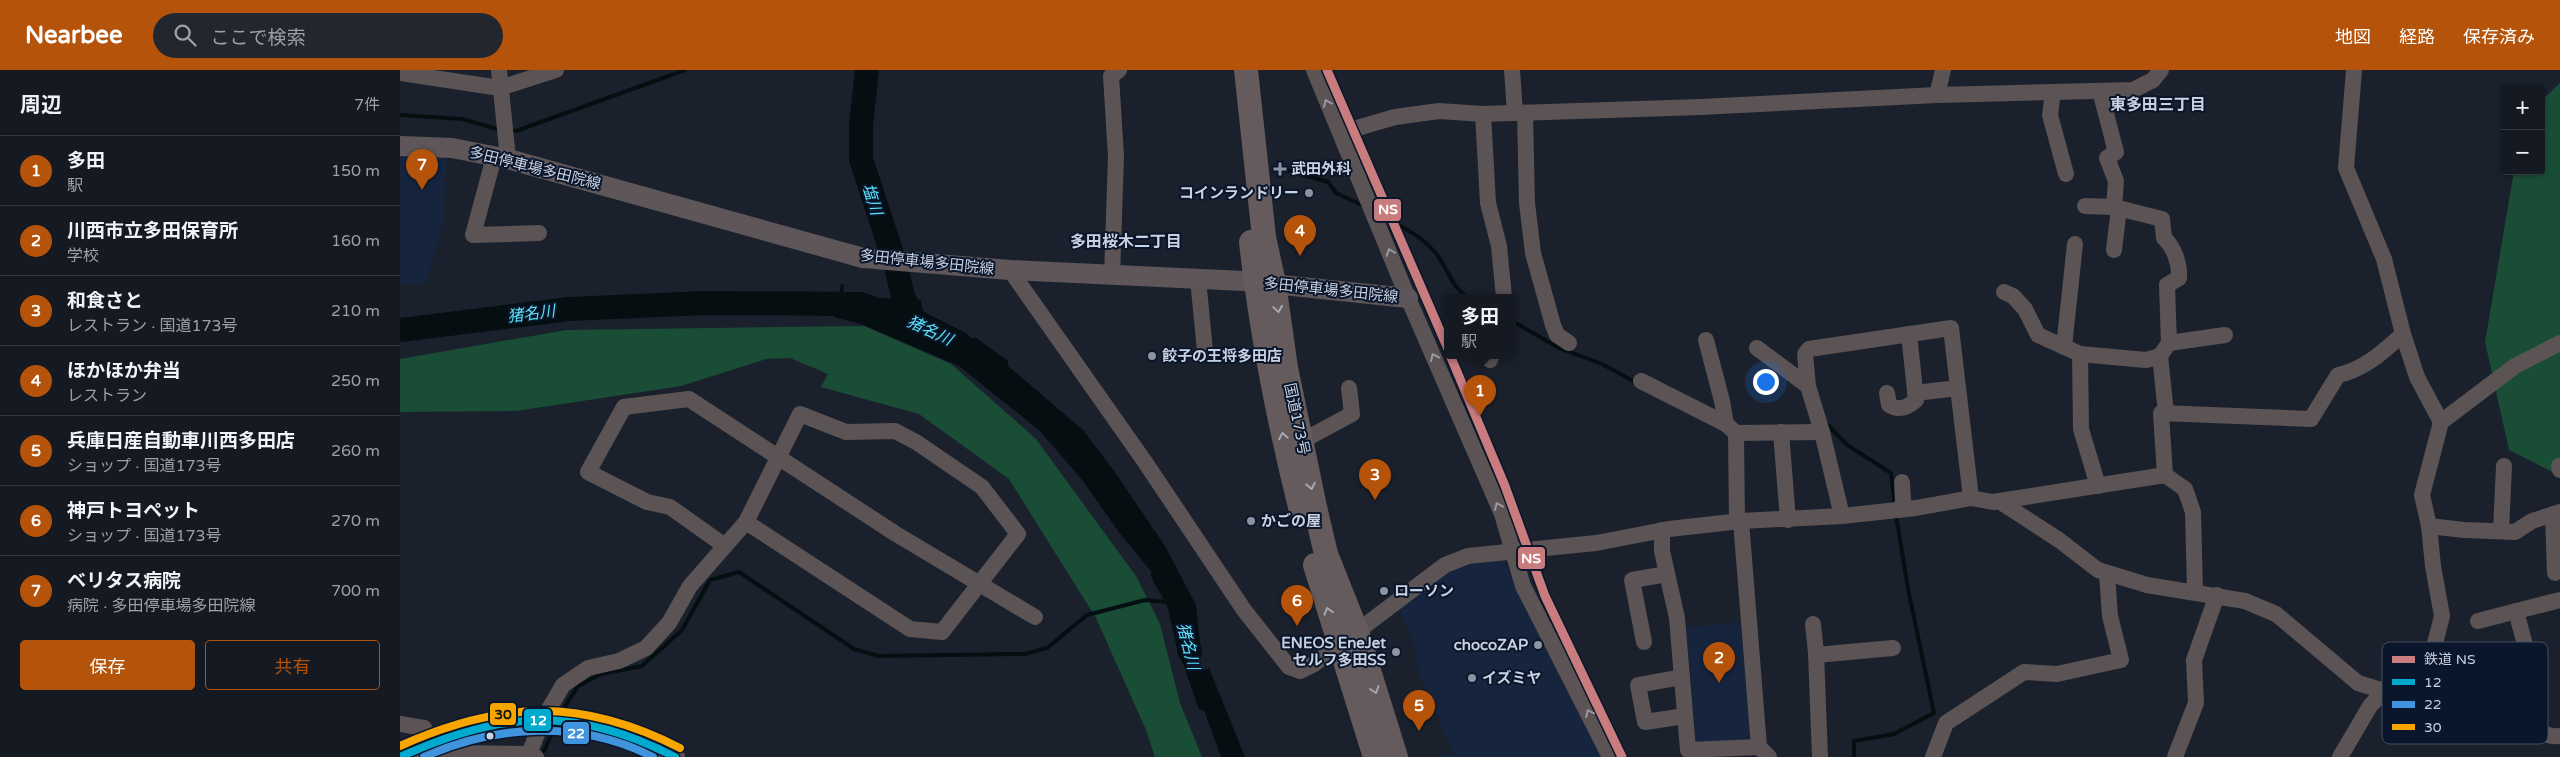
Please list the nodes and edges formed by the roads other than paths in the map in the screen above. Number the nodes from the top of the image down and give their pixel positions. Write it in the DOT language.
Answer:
graph roads {
  1 [pos="499,70"];
  2 [pos="556,70"];
  3 [pos="1119,70"];
  4 [pos="1234,70"];
  5 [pos="1246,70"];
  6 [pos="1314,70"];
  7 [pos="1512,70"];
  8 [pos="1943,70"];
  9 [pos="2161,70"];
  10 [pos="2354,70"];
  11 [pos="400,73"];
  12 [pos="501,88"];
  13 [pos="2100,91"];
  14 [pos="2053,92"];
  15 [pos="1937,95"];
  16 [pos="1520,113"];
  17 [pos="1483,114"];
  18 [pos="1340,133"];
  19 [pos="400,146"];
  20 [pos="501,158"];
  21 [pos="2066,174"];
  22 [pos="2085,206"];
  23 [pos="2116,208"];
  24 [pos="539,233"];
  25 [pos="2074,244"];
  26 [pos="2114,250"];
  27 [pos="1010,270"];
  28 [pos="1112,276"];
  29 [pos="1198,279"];
  30 [pos="1265,283"];
  31 [pos="2004,292"];
  32 [pos="1504,294"];
  33 [pos="1408,298"];
  34 [pos="1909,334"];
  35 [pos="2402,334"];
  36 [pos="2225,335"];
  37 [pos="1706,340"];
  38 [pos="1569,343"];
  39 [pos="2169,343"];
  40 [pos="2560,343"];
  41 [pos="2064,347"];
  42 [pos="1757,348"];
  43 [pos="1205,351"];
  44 [pos="2080,354"];
  45 [pos="2160,356"];
  46 [pos="1641,381"];
  47 [pos="1808,386"];
  48 [pos="1349,388"];
  49 [pos="1958,388"];
  50 [pos="1887,393"];
  51 [pos="1915,393"];
  52 [pos="2166,413"];
  53 [pos="2441,422"];
  54 [pos="1731,429"];
  55 [pos="1782,432"];
  56 [pos="1822,432"];
  57 [pos="1302,441"];
  58 [pos="779,458"];
  59 [pos="2504,466"];
  60 [pos="2165,475"];
  61 [pos="1902,482"];
  62 [pos="2098,486"];
  63 [pos="1971,498"];
  64 [pos="1999,501"];
  65 [pos="1901,509"];
  66 [pos="2556,513"];
  67 [pos="1842,516"];
  68 [pos="1788,520"];
  69 [pos="746,522"];
  70 [pos="1739,522"];
  71 [pos="2429,526"];
  72 [pos="1662,530"];
  73 [pos="2501,531"];
  74 [pos="725,546"];
  75 [pos="1515,552"];
  76 [pos="2557,562"];
  77 [pos="2107,573"];
  78 [pos="1667,574"];
  79 [pos="979,584"];
  80 [pos="2195,591"];
  81 [pos="2218,595"];
  82 [pos="2560,600"];
  83 [pos="2516,612"];
  84 [pos="1034,618"];
  85 [pos="2478,621"];
  86 [pos="1813,624"];
  87 [pos="1348,639"];
  88 [pos="1644,642"];
  89 [pos="2435,642"];
  90 [pos="2524,642"];
  91 [pos="1893,648"];
  92 [pos="1816,655"];
  93 [pos="1682,677"];
  94 [pos="2382,690"];
  95 [pos="2382,693"];
  96 [pos="1685,716"];
  97 [pos="543,719"];
  98 [pos="400,724"];
  99 [pos="2548,735"];
  100 [pos="2560,736"];
  101 [pos="431,742"];
  102 [pos="1764,752"];
  103 [pos="454,756"];
  104 [pos="532,756"];
  105 [pos="400,757"];
  106 [pos="675,757"];
  107 [pos="1375,757"];
  108 [pos="1396,757"];
  109 [pos="1610,757"];
  110 [pos="1820,757"];
  111 [pos="1933,757"];
  112 [pos="2175,757"];
  113 [pos="2340,757"];
  1 -- 12 [label="street"];
  2 -- 12 [label="street"];
  3 -- 28 [label="street"];
  4 -- 30 [label="highway, 国道173号"];
  5 -- 30 [label="highway, 国道173号"];
  18 -- 6 [label="street, one-way"];
  7 -- 16 [label="street"];
  8 -- 15 [label="street"];
  9 -- 13 [label="street"];
  10 -- 35 [label="street"];
  11 -- 12 [label="street"];
  12 -- 20 [label="street"];
  13 -- 14 [label="street"];
  13 -- 23 [label="street"];
  14 -- 15 [label="street"];
  14 -- 21 [label="street"];
  15 -- 16 [label="street"];
  16 -- 17 [label="street"];
  16 -- 38 [label="street"];
  17 -- 18 [label="street"];
  17 -- 32 [label="street"];
  33 -- 18 [label="street, one-way"];
  19 -- 20 [label="main road, 多田停車場多田院線"];
  20 -- 24 [label="street"];
  20 -- 27 [label="main road, 多田停車場多田院線"];
  22 -- 23 [label="street"];
  23 -- 26 [label="street"];
  23 -- 39 [label="street"];
  25 -- 41 [label="street"];
  27 -- 28 [label="main road, 多田停車場多田院線"];
  27 -- 87 [label="street"];
  28 -- 29 [label="main road, 多田停車場多田院線"];
  29 -- 30 [label="main road, 多田停車場多田院線"];
  29 -- 43 [label="street"];
  30 -- 33 [label="main road, 多田停車場多田院線"];
  30 -- 57 [label="highway, 国道173号, one-way"];
  87 -- 30 [label="highway, 国道173号, one-way"];
  31 -- 41 [label="street"];
  75 -- 33 [label="street, one-way"];
  34 -- 47 [label="street"];
  34 -- 49 [label="street"];
  34 -- 51 [label="street"];
  35 -- 52 [label="street"];
  35 -- 53 [label="street"];
  36 -- 39 [label="street"];
  37 -- 54 [label="street"];
  39 -- 45 [label="street"];
  40 -- 53 [label="street"];
  41 -- 44 [label="street"];
  42 -- 47 [label="street"];
  44 -- 45 [label="street"];
  44 -- 62 [label="street"];
  45 -- 52 [label="street"];
  46 -- 54 [label="street"];
  47 -- 56 [label="street"];
  48 -- 57 [label="street"];
  49 -- 51 [label="street"];
  49 -- 63 [label="street"];
  50 -- 51 [label="street"];
  52 -- 60 [label="street"];
  53 -- 71 [label="street"];
  54 -- 55 [label="street"];
  54 -- 70 [label="street"];
  55 -- 56 [label="street"];
  55 -- 68 [label="street"];
  56 -- 67 [label="street"];
  57 -- 87 [label="highway, 国道173号, one-way"];
  58 -- 69 [label="street"];
  58 -- 74 [label="street"];
  58 -- 79 [label="street"];
  58 -- 79 [label="street"];
  59 -- 73 [label="street"];
  60 -- 62 [label="street"];
  60 -- 80 [label="street"];
  61 -- 65 [label="street"];
  62 -- 64 [label="street"];
  63 -- 64 [label="street"];
  63 -- 65 [label="street"];
  64 -- 77 [label="street"];
  65 -- 67 [label="street"];
  66 -- 73 [label="street"];
  66 -- 76 [label="street"];
  67 -- 68 [label="street"];
  68 -- 70 [label="street"];
  69 -- 74 [label="street"];
  69 -- 79 [label="street"];
  70 -- 72 [label="street"];
  70 -- 102 [label="street"];
  71 -- 73 [label="street"];
  71 -- 89 [label="street"];
  72 -- 75 [label="street"];
  72 -- 78 [label="street"];
  74 -- 97 [label="street"];
  75 -- 87 [label="street"];
  109 -- 75 [label="street, one-way"];
  77 -- 80 [label="street"];
  77 -- 111 [label="street"];
  78 -- 88 [label="street"];
  78 -- 93 [label="street"];
  79 -- 84 [label="street"];
  80 -- 81 [label="street"];
  81 -- 94 [label="street"];
  81 -- 112 [label="street"];
  82 -- 83 [label="street"];
  83 -- 85 [label="street"];
  83 -- 90 [label="street"];
  86 -- 92 [label="street"];
  87 -- 107 [label="highway, 国道173号"];
  87 -- 108 [label="highway, 国道173号, one-way"];
  91 -- 92 [label="street"];
  92 -- 110 [label="street"];
  93 -- 96 [label="street"];
  93 -- 96 [label="street"];
  95 -- 113 [label="street"];
  96 -- 102 [label="street"];
  97 -- 101 [label="main road"];
  97 -- 104 [label="street"];
  97 -- 106 [label="main road"];
  98 -- 101 [label="street"];
  99 -- 100 [label="street"];
  101 -- 105 [label="main road"];
  103 -- 104 [label="street"];
}
